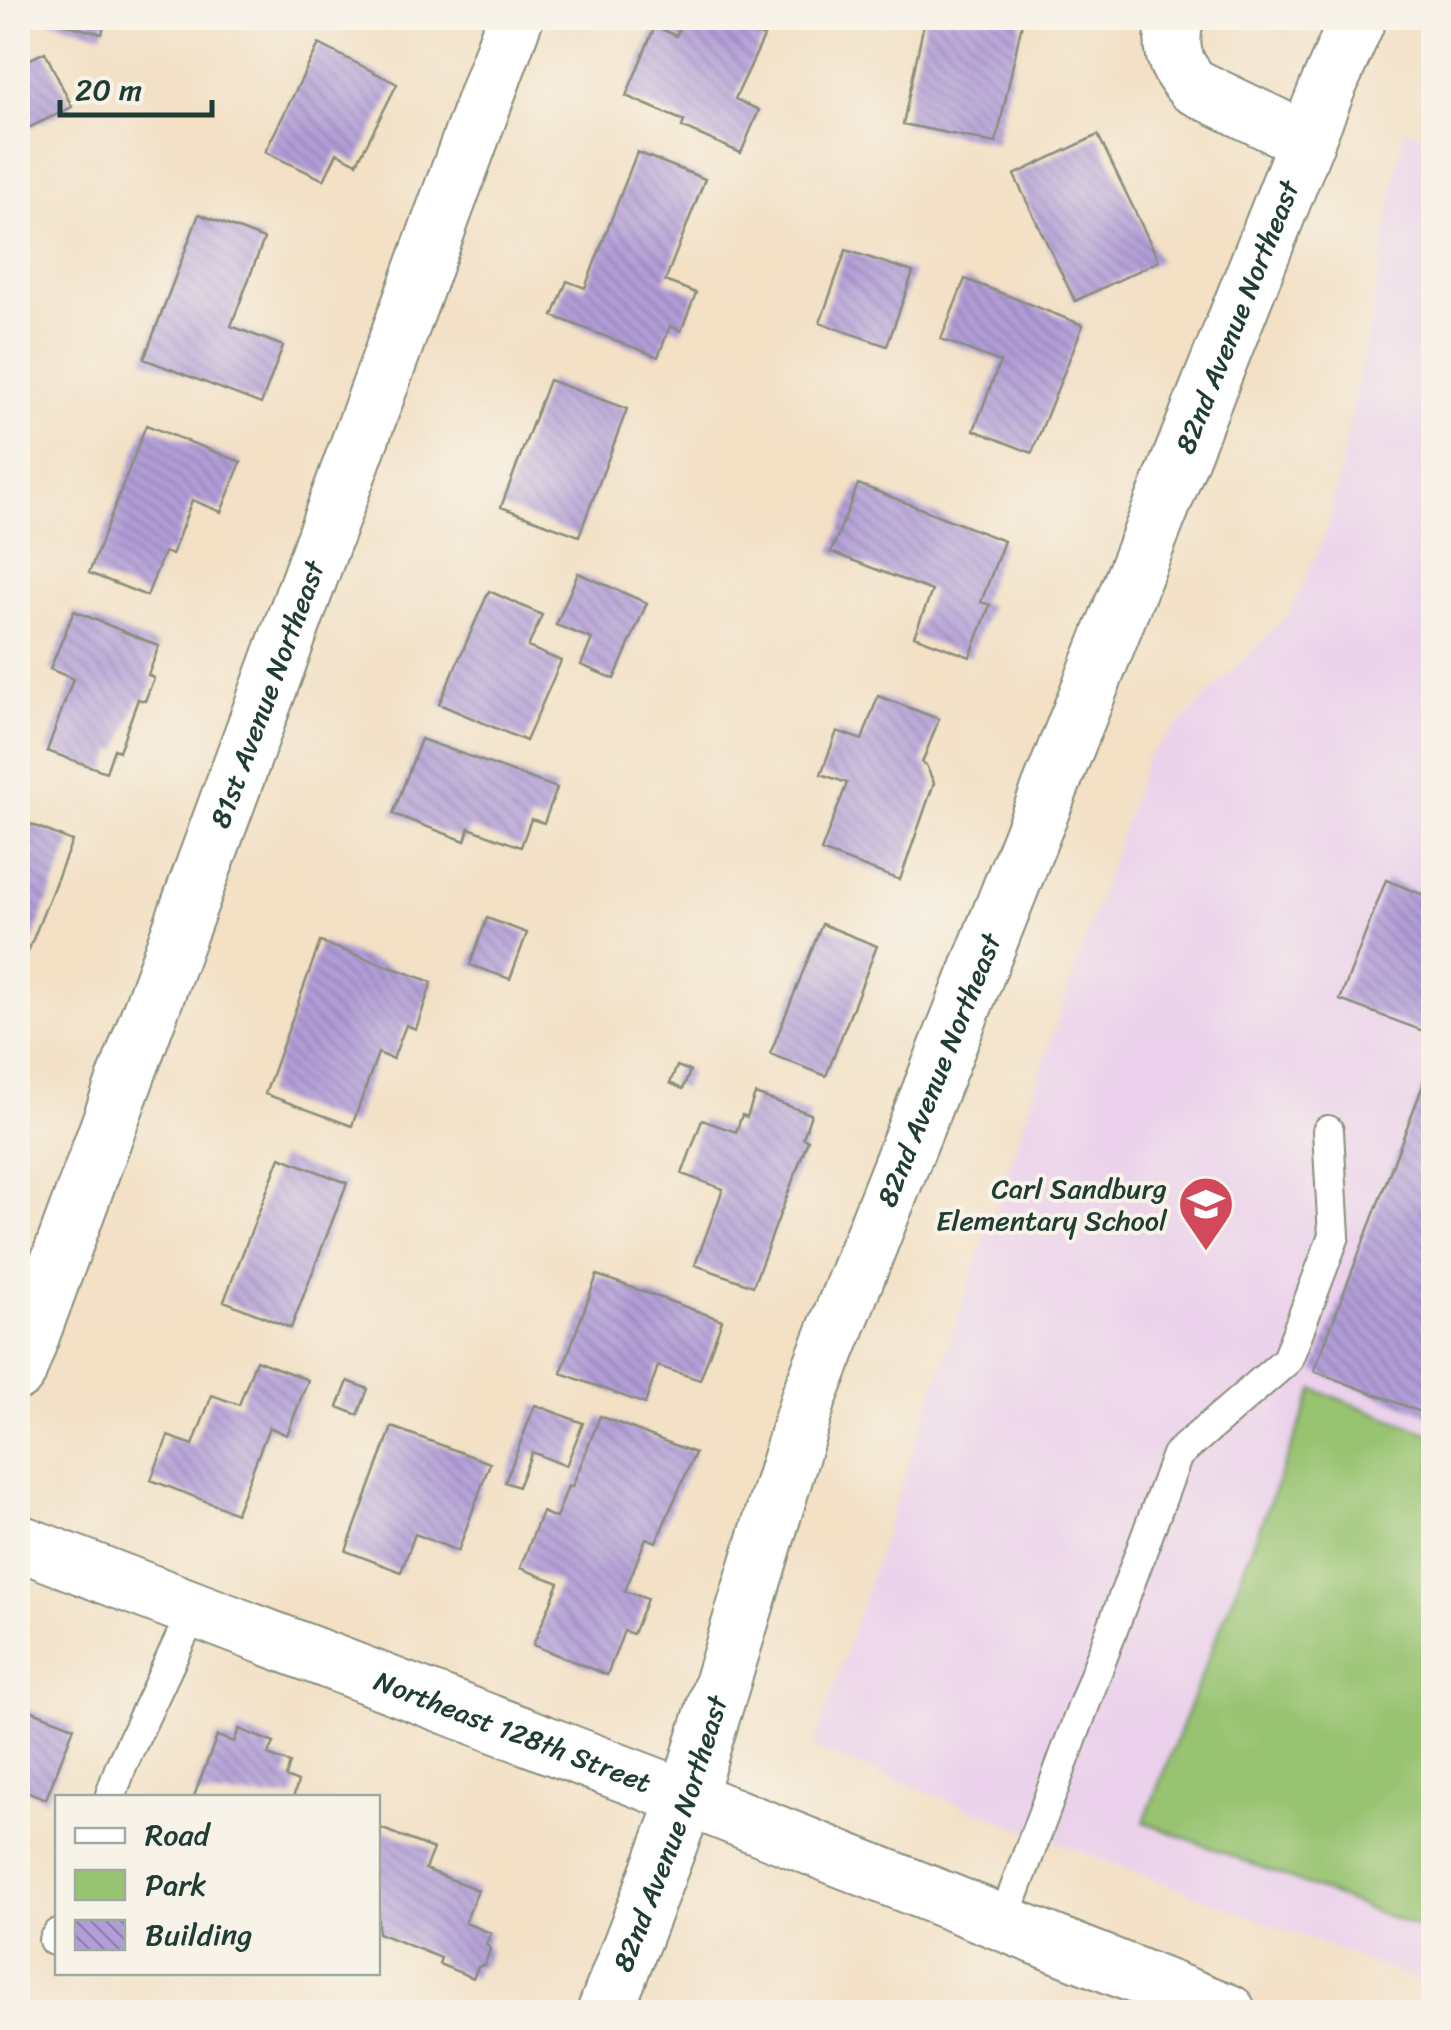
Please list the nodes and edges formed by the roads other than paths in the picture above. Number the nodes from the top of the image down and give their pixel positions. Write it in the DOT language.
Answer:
graph roads {
  1 [pos="515,18"];
  2 [pos="1176,18"];
  3 [pos="1356,18"];
  4 [pos="1307,141"];
  5 [pos="1328,1131"];
  6 [pos="18,1372"];
  7 [pos="18,1542"];
  8 [pos="194,1610"];
  9 [pos="111,1795"];
  10 [pos="686,1798"];
  11 [pos="1002,1924"];
  12 [pos="605,2012"];
  13 [pos="1228,2012"];
  1 -- 6 [label="street, 81st Avenue Northeast"];
  2 -- 4 [label="street"];
  3 -- 4 [label="street, 82nd Avenue Northeast"];
  4 -- 10 [label="street, 82nd Avenue Northeast"];
  5 -- 11 [label="lane"];
  7 -- 8 [label="street, Northeast 128th Street"];
  8 -- 9 [label="lane"];
  8 -- 10 [label="street, Northeast 128th Street"];
  10 -- 11 [label="street, Northeast 128th Street"];
  10 -- 12 [label="street, 82nd Avenue Northeast"];
  11 -- 13 [label="street, Northeast 128th Street"];
}
